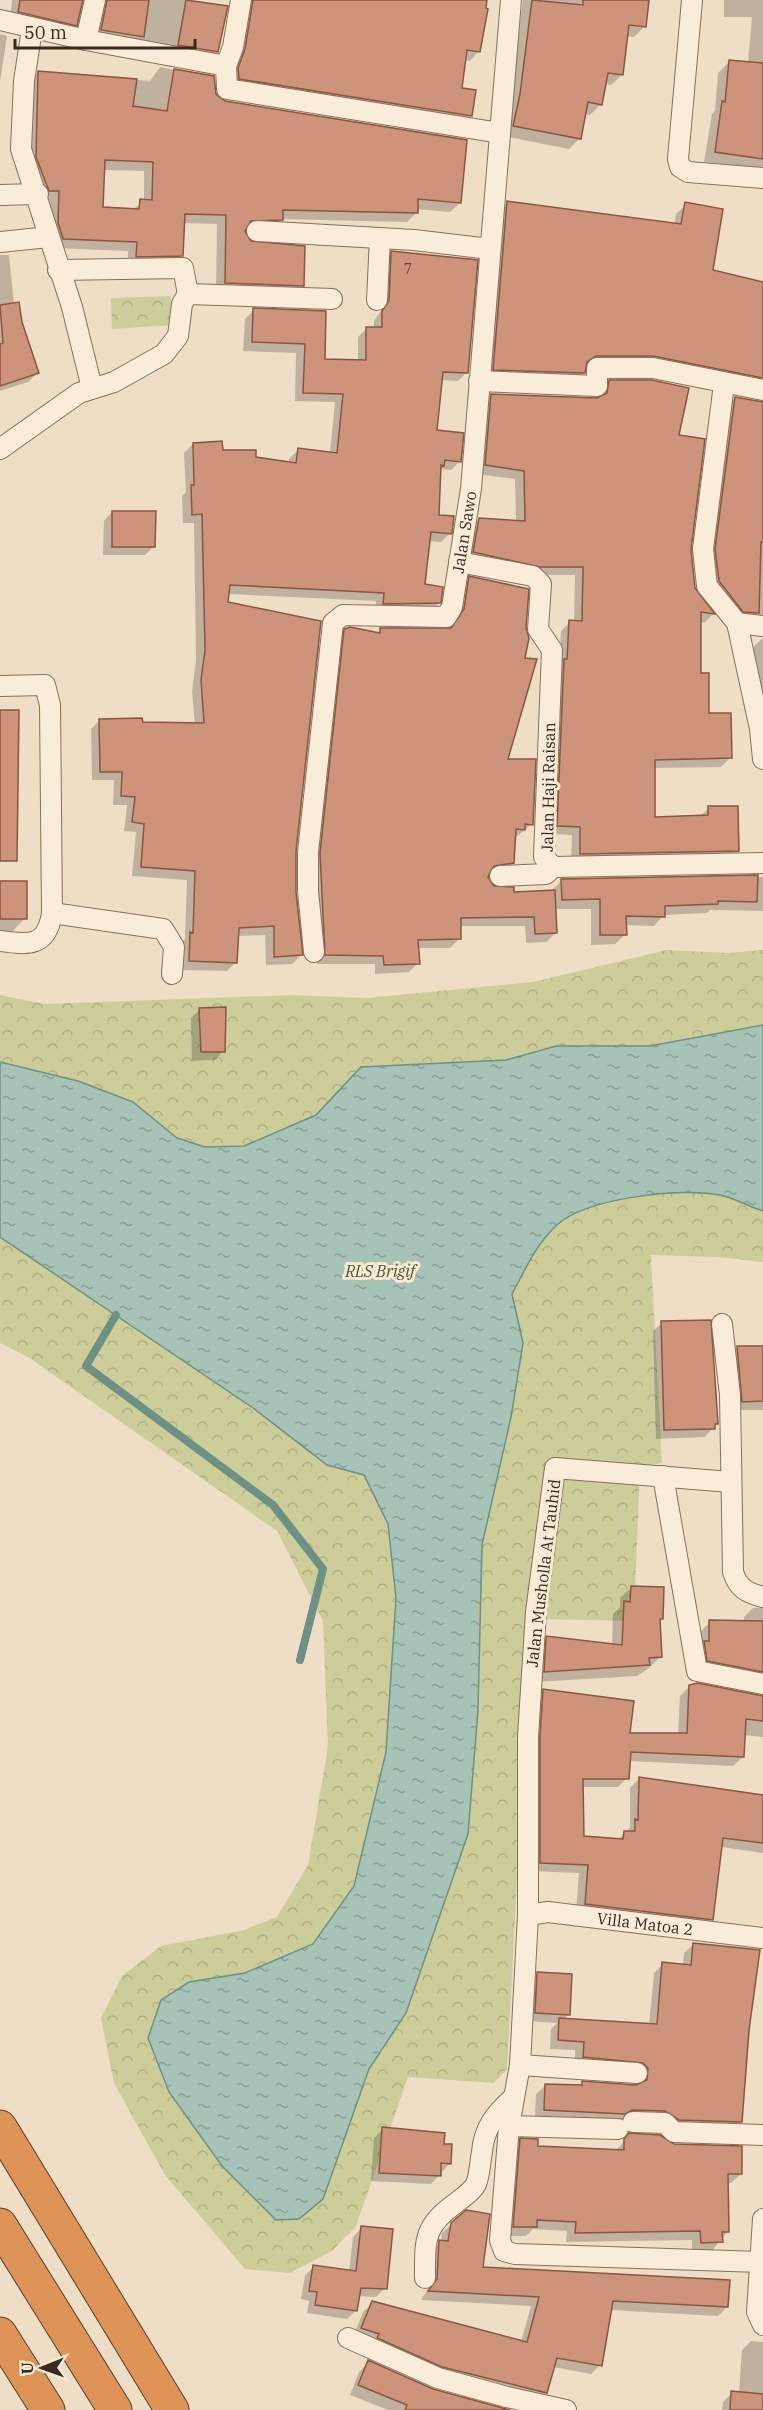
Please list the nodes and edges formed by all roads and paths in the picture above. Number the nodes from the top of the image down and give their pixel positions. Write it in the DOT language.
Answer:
graph roads {
  1 [pos="95,0"];
  2 [pos="241,0"];
  3 [pos="512,0"];
  4 [pos="692,0"];
  5 [pos="0,20"];
  6 [pos="32,29"];
  7 [pos="86,40"];
  8 [pos="226,66"];
  9 [pos="500,133"];
  10 [pos="763,177"];
  11 [pos="0,195"];
  12 [pos="38,195"];
  13 [pos="256,231"];
  14 [pos="49,237"];
  15 [pos="380,238"];
  16 [pos="0,242"];
  17 [pos="490,249"];
  18 [pos="58,270"];
  19 [pos="188,294"];
  20 [pos="332,299"];
  21 [pos="377,300"];
  22 [pos="479,381"];
  23 [pos="724,384"];
  24 [pos="92,388"];
  25 [pos="763,390"];
  26 [pos="0,449"];
  27 [pos="459,562"];
  28 [pos="737,624"];
  29 [pos="763,626"];
  30 [pos="0,686"];
  31 [pos="762,729"];
  32 [pos="763,759"];
  33 [pos="763,863"];
  34 [pos="553,867"];
  35 [pos="500,876"];
  36 [pos="52,913"];
  37 [pos="0,941"];
  38 [pos="314,952"];
  39 [pos="172,974"];
  40 [pos="722,1324"];
  41 [pos="663,1476"];
  42 [pos="731,1482"];
  43 [pos="763,1597"];
  44 [pos="763,1684"];
  45 [pos="528,1915"];
  46 [pos="763,1938"];
  47 [pos="520,2066"];
  48 [pos="637,2073"];
  49 [pos="513,2098"];
  50 [pos="510,2126"];
  51 [pos="0,2127"];
  52 [pos="763,2135"];
  53 [pos="763,2219"];
  54 [pos="0,2225"];
  55 [pos="761,2262"];
  56 [pos="425,2278"];
  57 [pos="763,2325"];
  58 [pos="0,2334"];
  59 [pos="348,2338"];
  60 [pos="48,2410"];
  61 [pos="115,2410"];
  62 [pos="172,2410"];
  63 [pos="566,2410"];
  1 -- 7 [label="street"];
  2 -- 8 [label="street"];
  3 -- 9 [label="street, Jalan Sawo"];
  4 -- 10 [label="street"];
  5 -- 6 [label="street"];
  6 -- 7 [label="street"];
  6 -- 12 [label="street"];
  7 -- 8 [label="street"];
  8 -- 9 [label="street"];
  9 -- 17 [label="street, Jalan Sawo"];
  11 -- 12 [label="street"];
  12 -- 14 [label="street"];
  13 -- 15 [label="street"];
  14 -- 16 [label="street"];
  14 -- 18 [label="street"];
  15 -- 17 [label="street"];
  15 -- 21 [label="street"];
  17 -- 22 [label="street, Jalan Sawo"];
  18 -- 19 [label="street"];
  18 -- 24 [label="street"];
  19 -- 20 [label="street"];
  19 -- 24 [label="street"];
  22 -- 23 [label="street"];
  22 -- 27 [label="street, Jalan Sawo"];
  23 -- 25 [label="street"];
  23 -- 28 [label="street"];
  24 -- 26 [label="street"];
  27 -- 34 [label="street, Jalan Haji Raisan"];
  27 -- 38 [label="street, Jalan Sawo"];
  28 -- 29 [label="street"];
  28 -- 31 [label="street"];
  30 -- 36 [label="street"];
  31 -- 32 [label="street"];
  33 -- 34 [label="street, Jalan Haji Raisan"];
  34 -- 35 [label="street"];
  36 -- 37 [label="street"];
  36 -- 39 [label="street"];
  40 -- 42 [label="street"];
  41 -- 42 [label="street, Jalan Musholla At Tauhid"];
  41 -- 44 [label="street"];
  41 -- 45 [label="street, Jalan Musholla At Tauhid"];
  42 -- 43 [label="street"];
  45 -- 46 [label="street, Villa Matoa 2"];
  45 -- 47 [label="street"];
  47 -- 48 [label="street"];
  47 -- 49 [label="street"];
  49 -- 50 [label="street"];
  49 -- 56 [label="street"];
  50 -- 52 [label="street"];
  50 -- 55 [label="street"];
  51 -- 62 [label="highway"];
  53 -- 55 [label="street"];
  54 -- 61 [label="highway"];
  55 -- 57 [label="street"];
  58 -- 60 [label="highway"];
  59 -- 63 [label="street"];
}
